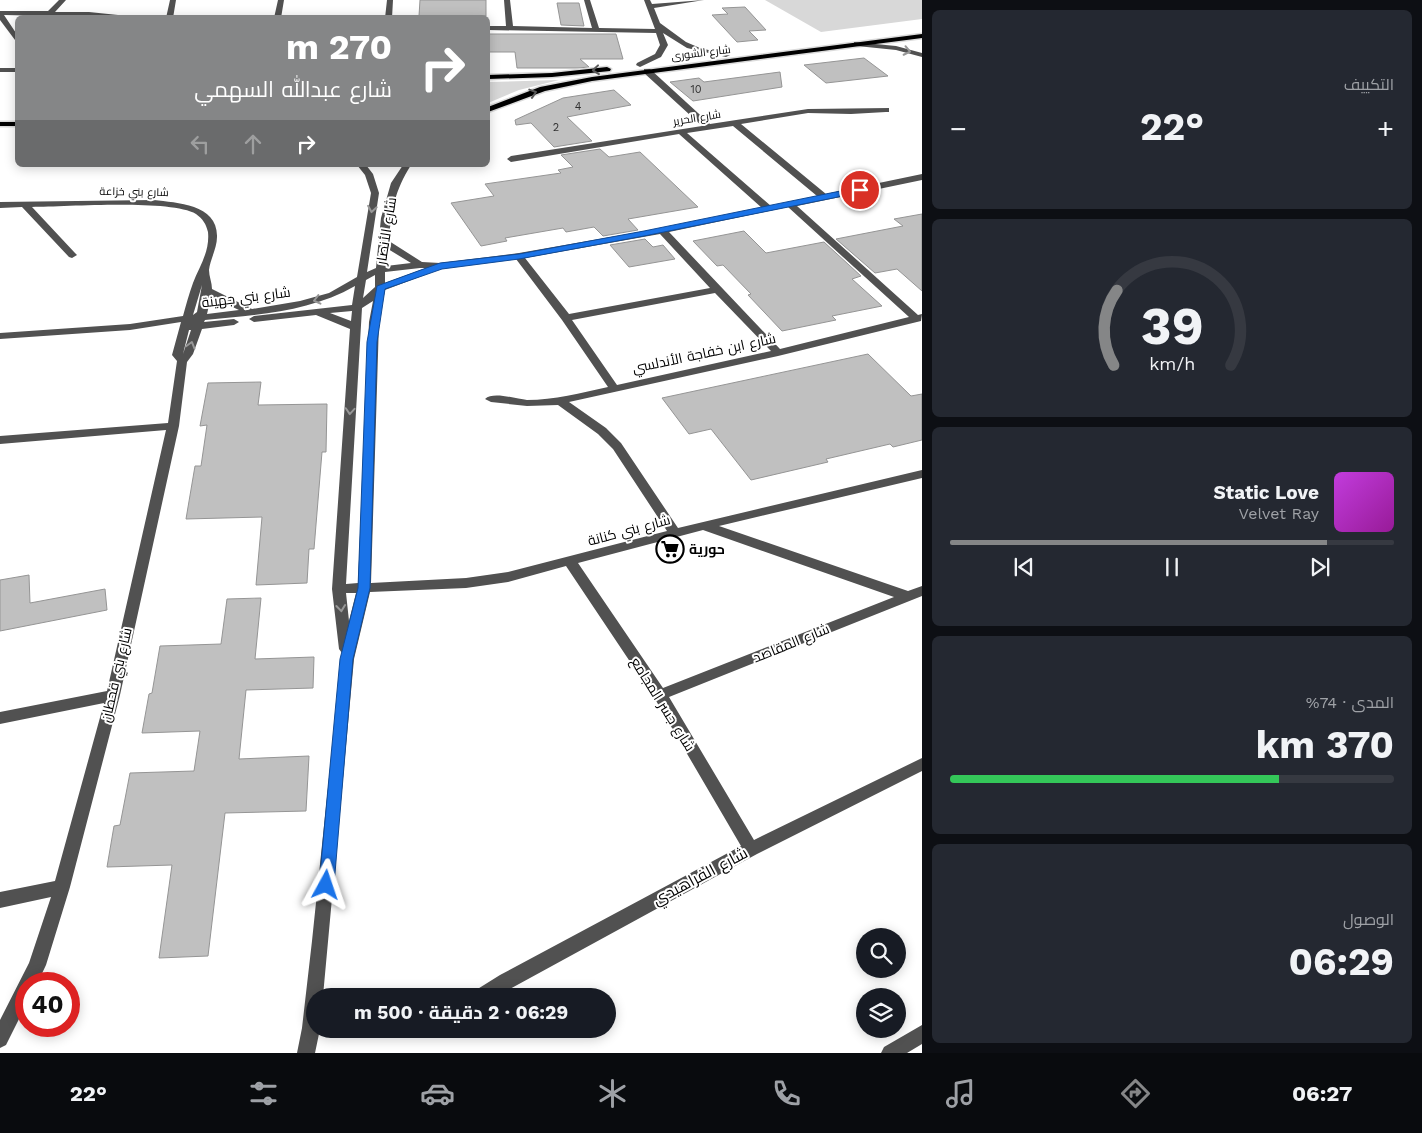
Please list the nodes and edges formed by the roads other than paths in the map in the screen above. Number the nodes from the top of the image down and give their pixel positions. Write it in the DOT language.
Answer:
graph roads {
  1 [pos="63,0"];
  2 [pos="173,0"];
  3 [pos="281,0"];
  4 [pos="390,0"];
  5 [pos="398,0"];
  6 [pos="507,0"];
  7 [pos="587,0"];
  8 [pos="701,0"];
  9 [pos="648,3"];
  10 [pos="0,8"];
  11 [pos="398,9"];
  12 [pos="52,12"];
  13 [pos="0,14"];
  14 [pos="103,15"];
  15 [pos="170,15"];
  16 [pos="278,15"];
  17 [pos="388,15"];
  18 [pos="490,28"];
  19 [pos="510,28"];
  20 [pos="661,28"];
  21 [pos="922,28"];
  22 [pos="596,29"];
  23 [pos="15,33"];
  24 [pos="922,36"];
  25 [pos="857,44"];
  26 [pos="726,55"];
  27 [pos="922,55"];
  28 [pos="640,65"];
  29 [pos="0,70"];
  30 [pos="15,70"];
  31 [pos="647,71"];
  32 [pos="490,77"];
  33 [pos="490,109"];
  34 [pos="886,110"];
  35 [pos="736,124"];
  36 [pos="709,128"];
  37 [pos="681,132"];
  38 [pos="511,159"];
  39 [pos="363,167"];
  40 [pos="406,167"];
  41 [pos="918,178"];
  42 [pos="922,185"];
  43 [pos="824,197"];
  44 [pos="790,204"];
  45 [pos="0,205"];
  46 [pos="25,205"];
  47 [pos="768,208"];
  48 [pos="662,231"];
  49 [pos="384,242"];
  50 [pos="72,255"];
  51 [pos="519,256"];
  52 [pos="420,265"];
  53 [pos="440,266"];
  54 [pos="380,270"];
  55 [pos="206,272"];
  56 [pos="361,279"];
  57 [pos="380,288"];
  58 [pos="719,289"];
  59 [pos="207,291"];
  60 [pos="356,307"];
  61 [pos="251,312"];
  62 [pos="311,313"];
  63 [pos="566,318"];
  64 [pos="919,318"];
  65 [pos="192,322"];
  66 [pos="356,328"];
  67 [pos="0,336"];
  68 [pos="778,353"];
  69 [pos="351,388"];
  70 [pos="370,388"];
  71 [pos="614,388"];
  72 [pos="491,399"];
  73 [pos="560,401"];
  74 [pos="173,426"];
  75 [pos="0,440"];
  76 [pos="922,474"];
  77 [pos="367,490"];
  78 [pos="344,493"];
  79 [pos="705,526"];
  80 [pos="674,534"];
  81 [pos="570,562"];
  82 [pos="364,588"];
  83 [pos="339,589"];
  84 [pos="922,591"];
  85 [pos="906,596"];
  86 [pos="347,659"];
  87 [pos="112,695"];
  88 [pos="660,695"];
  89 [pos="0,718"];
  90 [pos="922,764"];
  91 [pos="751,849"];
  92 [pos="62,887"];
  93 [pos="0,900"];
  94 [pos="34,972"];
  95 [pos="317,988"];
  96 [pos="495,988"];
  97 [pos="15,1009"];
  98 [pos="922,1034"];
  99 [pos="310,1038"];
  100 [pos="0,1039"];
  101 [pos="306,1053"];
  102 [pos="890,1053"];
  1 -- 12 [label="street"];
  2 -- 15 [label="street"];
  3 -- 16 [label="street"];
  4 -- 17 [label="street"];
  5 -- 11 [label="street"];
  6 -- 19 [label="street"];
  7 -- 22 [label="street"];
  8 -- 9 [label="street"];
  9 -- 20 [label="street"];
  10 -- 12 [label="street"];
  12 -- 13 [label="street"];
  12 -- 14 [label="street"];
  13 -- 23 [label="street"];
  18 -- 19 [label="street"];
  19 -- 22 [label="street"];
  20 -- 22 [label="street"];
  20 -- 26 [label="street"];
  20 -- 28 [label="street"];
  21 -- 26 [label="main road, شارع الشورى"];
  24 -- 25 [label="main road, شارع الشورى"];
  25 -- 27 [label="street, one-way"];
  25 -- 31 [label="main road, شارع الشورى"];
  26 -- 28 [label="main road, شارع الشورى"];
  28 -- 32 [label="main road, شارع الشورى, one-way"];
  29 -- 30 [label="street"];
  33 -- 31 [label="main road, شارع الشورى, one-way"];
  31 -- 36 [label="street"];
  34 -- 35 [label="street, شارع الحرير"];
  35 -- 36 [label="street, شارع الحرير"];
  35 -- 43 [label="street"];
  36 -- 37 [label="street, شارع الحرير"];
  37 -- 38 [label="street, شارع الحرير"];
  37 -- 47 [label="street"];
  39 -- 56 [label="street, شارع الأنصار, one-way"];
  40 -- 49 [label="street, شارع الأنصار"];
  41 -- 42 [label="street"];
  41 -- 43 [label="street"];
  43 -- 44 [label="street"];
  44 -- 47 [label="street"];
  44 -- 64 [label="street"];
  45 -- 46 [label="street, شارع بني خزاعة"];
  46 -- 50 [label="street"];
  46 -- 55 [label="street, شارع بني خزاعة"];
  47 -- 48 [label="street"];
  48 -- 51 [label="street"];
  48 -- 58 [label="street"];
  49 -- 52 [label="street"];
  49 -- 54 [label="street, شارع الأنصار"];
  51 -- 53 [label="street"];
  51 -- 63 [label="street"];
  52 -- 53 [label="street, شارع بني جهينة"];
  52 -- 54 [label="street, شارع بني جهينة"];
  53 -- 57 [label="street"];
  54 -- 56 [label="street, شارع بني جهينة"];
  54 -- 57 [label="street, شارع الأنصار"];
  55 -- 59 [label="street, شارع بني خزاعة"];
  55 -- 65 [label="street, شارع بني خزاعة"];
  56 -- 60 [label="street, شارع الأنصار"];
  56 -- 61 [label="street, شارع بني جهينة, one-way"];
  57 -- 60 [label="street"];
  57 -- 70 [label="street, شارع الأنصار"];
  58 -- 63 [label="street"];
  58 -- 68 [label="street"];
  59 -- 61 [label="street"];
  59 -- 65 [label="street, شارع بني خزاعة"];
  60 -- 62 [label="street, شارع بني جهينة"];
  60 -- 66 [label="street, شارع الأنصار"];
  61 -- 65 [label="street, شارع بني جهينة"];
  62 -- 65 [label="street, شارع بني جهينة"];
  62 -- 66 [label="street"];
  63 -- 71 [label="street"];
  64 -- 68 [label="street, شارع ابن خفاجة الأندلسي"];
  65 -- 67 [label="street, شارع بني جهينة"];
  65 -- 74 [label="street, شارع بني قحطان"];
  66 -- 69 [label="street, شارع الأنصار"];
  68 -- 71 [label="street, شارع ابن خفاجة الأندلسي"];
  69 -- 70 [label="street"];
  69 -- 78 [label="street, شارع الأنصار, one-way"];
  70 -- 77 [label="street, شارع الأنصار"];
  71 -- 73 [label="street, شارع ابن خفاجة الأندلسي"];
  72 -- 73 [label="street, شارع ابن خفاجة الأندلسي"];
  73 -- 80 [label="street"];
  74 -- 75 [label="street"];
  74 -- 87 [label="street, شارع بني قحطان"];
  76 -- 79 [label="street, شارع بني كنانة"];
  77 -- 78 [label="street"];
  77 -- 82 [label="street, شارع الأنصار"];
  78 -- 83 [label="street, شارع الأنصار"];
  79 -- 80 [label="street, شارع بني كنانة"];
  79 -- 85 [label="street"];
  80 -- 81 [label="street, شارع بني كنانة"];
  81 -- 82 [label="street, شارع بني كنانة"];
  81 -- 88 [label="street, شارع جسر المجامع"];
  82 -- 83 [label="street, شارع بني كنانة"];
  82 -- 86 [label="street, شارع الأنصار"];
  83 -- 86 [label="street, شارع الأنصار, one-way"];
  84 -- 85 [label="street, شارع المقاصد"];
  85 -- 88 [label="street, شارع المقاصد"];
  86 -- 95 [label="street, شارع الأنصار"];
  87 -- 89 [label="street"];
  87 -- 92 [label="street, شارع بني قحطان"];
  88 -- 91 [label="street, شارع جسر المجامع"];
  90 -- 91 [label="street, شارع الفراهيدي"];
  91 -- 96 [label="street, شارع الفراهيدي"];
  92 -- 93 [label="street"];
  92 -- 94 [label="street, شارع بني قحطان"];
  97 -- 100 [label="street, شارع بني قحطان"];
  98 -- 102 [label="street"];
  99 -- 101 [label="street, شارع الأنصار"];
}
